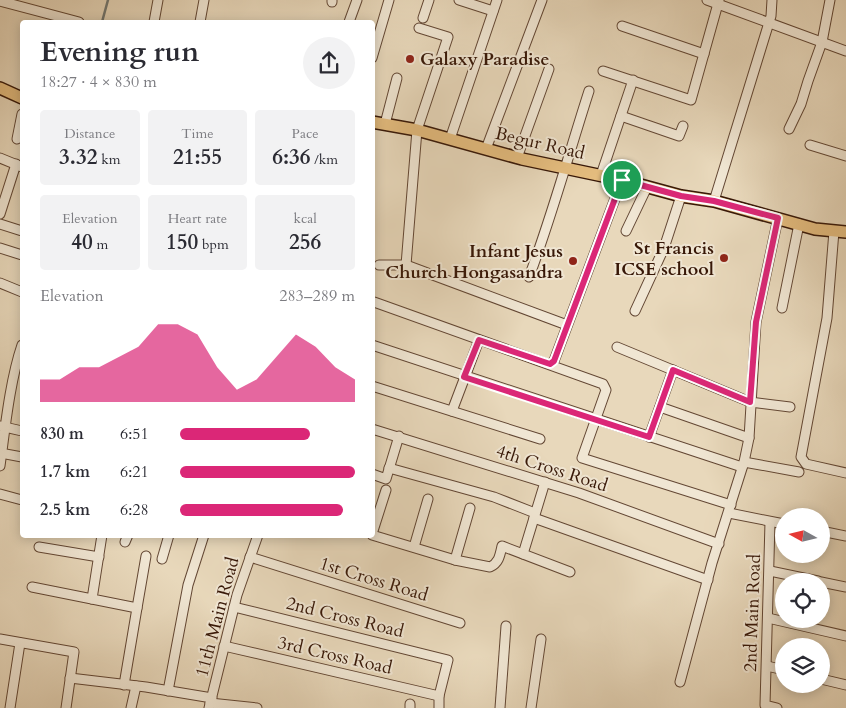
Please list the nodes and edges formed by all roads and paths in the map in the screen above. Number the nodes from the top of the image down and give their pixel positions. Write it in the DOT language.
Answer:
graph roads {
  1 [pos="158,0"];
  2 [pos="204,0"];
  3 [pos="357,0"];
  4 [pos="389,0"];
  5 [pos="429,0"];
  6 [pos="459,0"];
  7 [pos="497,0"];
  8 [pos="542,0"];
  9 [pos="707,0"];
  10 [pos="772,0"];
  11 [pos="830,0"];
  12 [pos="0,1"];
  13 [pos="719,2"];
  14 [pos="493,11"];
  15 [pos="423,18"];
  16 [pos="71,20"];
  17 [pos="154,20"];
  18 [pos="200,20"];
  19 [pos="350,20"];
  20 [pos="769,22"];
  21 [pos="622,26"];
  22 [pos="419,28"];
  23 [pos="822,42"];
  24 [pos="375,48"];
  25 [pos="846,50"];
  26 [pos="704,54"];
  27 [pos="549,69"];
  28 [pos="603,70"];
  29 [pos="397,78"];
  30 [pos="633,80"];
  31 [pos="0,88"];
  32 [pos="589,91"];
  33 [pos="20,97"];
  34 [pos="621,116"];
  35 [pos="375,122"];
  36 [pos="20,124"];
  37 [pos="385,124"];
  38 [pos="683,126"];
  39 [pos="789,129"];
  40 [pos="417,130"];
  41 [pos="17,139"];
  42 [pos="450,140"];
  43 [pos="810,146"];
  44 [pos="486,149"];
  45 [pos="846,156"];
  46 [pos="0,158"];
  47 [pos="517,158"];
  48 [pos="19,166"];
  49 [pos="564,168"];
  50 [pos="601,175"];
  51 [pos="622,180"];
  52 [pos="647,186"];
  53 [pos="681,196"];
  54 [pos="714,201"];
  55 [pos="0,214"];
  56 [pos="778,218"];
  57 [pos="0,224"];
  58 [pos="799,224"];
  59 [pos="20,230"];
  60 [pos="834,230"];
  61 [pos="626,231"];
  62 [pos="846,232"];
  63 [pos="0,248"];
  64 [pos="20,254"];
  65 [pos="379,265"];
  66 [pos="406,265"];
  67 [pos="530,277"];
  68 [pos="0,283"];
  69 [pos="20,291"];
  70 [pos="375,302"];
  71 [pos="782,308"];
  72 [pos="635,311"];
  73 [pos="567,325"];
  74 [pos="479,340"];
  75 [pos="375,346"];
  76 [pos="617,347"];
  77 [pos="20,364"];
  78 [pos="550,364"];
  79 [pos="673,370"];
  80 [pos="464,377"];
  81 [pos="18,382"];
  82 [pos="375,387"];
  83 [pos="750,402"];
  84 [pos="660,407"];
  85 [pos="790,407"];
  86 [pos="452,411"];
  87 [pos="594,420"];
  88 [pos="3,427"];
  89 [pos="20,430"];
  90 [pos="375,430"];
  91 [pos="399,436"];
  92 [pos="649,437"];
  93 [pos="748,438"];
  94 [pos="540,439"];
  95 [pos="1,453"];
  96 [pos="20,457"];
  97 [pos="743,465"];
  98 [pos="0,466"];
  99 [pos="389,468"];
  100 [pos="799,472"];
  101 [pos="846,473"];
  102 [pos="375,475"];
  103 [pos="545,482"];
  104 [pos="386,490"];
  105 [pos="0,494"];
  106 [pos="428,498"];
  107 [pos="20,499"];
  108 [pos="470,508"];
  109 [pos="730,509"];
  110 [pos="535,515"];
  111 [pos="770,522"];
  112 [pos="775,523"];
  113 [pos="375,525"];
  114 [pos="830,533"];
  115 [pos="375,536"];
  116 [pos="846,536"];
  117 [pos="102,538"];
  118 [pos="168,538"];
  119 [pos="203,538"];
  120 [pos="257,538"];
  121 [pos="719,544"];
  122 [pos="39,547"];
  123 [pos="414,548"];
  124 [pos="523,554"];
  125 [pos="146,556"];
  126 [pos="99,557"];
  127 [pos="250,557"];
  128 [pos="162,559"];
  129 [pos="455,560"];
  130 [pos="770,571"];
  131 [pos="570,572"];
  132 [pos="779,573"];
  133 [pos="708,580"];
  134 [pos="830,584"];
  135 [pos="32,587"];
  136 [pos="846,587"];
  137 [pos="92,599"];
  138 [pos="234,607"];
  139 [pos="137,608"];
  140 [pos="768,618"];
  141 [pos="460,622"];
  142 [pos="506,626"];
  143 [pos="846,636"];
  144 [pos="0,639"];
  145 [pos="541,639"];
  146 [pos="20,643"];
  147 [pos="224,646"];
  148 [pos="767,666"];
  149 [pos="775,668"];
  150 [pos="70,678"];
  151 [pos="830,681"];
  152 [pos="680,682"];
  153 [pos="124,684"];
  154 [pos="846,685"];
  155 [pos="136,686"];
  156 [pos="168,691"];
  157 [pos="439,696"];
  158 [pos="210,703"];
  159 [pos="10,708"];
  160 [pos="66,708"];
  161 [pos="131,708"];
  162 [pos="257,708"];
  163 [pos="438,708"];
  164 [pos="500,708"];
  165 [pos="530,708"];
  166 [pos="776,708"];
  1 -- 17 [label="street"];
  2 -- 18 [label="street"];
  3 -- 19 [label="street"];
  4 -- 24 [label="street"];
  5 -- 15 [label="street"];
  6 -- 14 [label="street"];
  7 -- 14 [label="street"];
  8 -- 44 [label="street"];
  9 -- 13 [label="street"];
  10 -- 20 [label="street"];
  11 -- 23 [label="street"];
  12 -- 16 [label="street"];
  13 -- 20 [label="street"];
  13 -- 26 [label="street"];
  14 -- 42 [label="street"];
  20 -- 23 [label="street"];
  20 -- 54 [label="street"];
  21 -- 26 [label="street"];
  22 -- 40 [label="street"];
  23 -- 25 [label="street"];
  23 -- 39 [label="street"];
  26 -- 30 [label="street"];
  27 -- 47 [label="street"];
  28 -- 30 [label="street"];
  29 -- 37 [label="street"];
  30 -- 34 [label="street"];
  31 -- 33 [label="main road"];
  32 -- 49 [label="street"];
  34 -- 38 [label="street"];
  34 -- 50 [label="street"];
  35 -- 37 [label="main road, Begur Road"];
  36 -- 41 [label="street"];
  37 -- 40 [label="main road, Begur Road"];
  40 -- 42 [label="main road, Begur Road"];
  40 -- 66 [label="street"];
  42 -- 44 [label="main road, Begur Road"];
  43 -- 45 [label="street"];
  44 -- 47 [label="main road, Begur Road"];
  46 -- 48 [label="street"];
  47 -- 49 [label="main road, Begur Road"];
  48 -- 55 [label="street"];
  49 -- 50 [label="main road, Begur Road"];
  49 -- 67 [label="street"];
  50 -- 51 [label="main road, Begur Road"];
  51 -- 52 [label="main road, Begur Road"];
  51 -- 73 [label="street"];
  52 -- 53 [label="main road, Begur Road"];
  52 -- 61 [label="street"];
  53 -- 54 [label="main road, Begur Road"];
  53 -- 72 [label="street"];
  54 -- 56 [label="main road, Begur Road"];
  56 -- 58 [label="main road, Begur Road"];
  56 -- 83 [label="street"];
  57 -- 59 [label="street"];
  58 -- 60 [label="main road, Begur Road"];
  58 -- 71 [label="street"];
  60 -- 62 [label="main road, Begur Road"];
  60 -- 101 [label="street"];
  63 -- 64 [label="street"];
  65 -- 66 [label="street"];
  66 -- 73 [label="street"];
  68 -- 69 [label="street"];
  70 -- 74 [label="street"];
  73 -- 78 [label="street"];
  74 -- 78 [label="street"];
  74 -- 80 [label="street"];
  75 -- 80 [label="street"];
  76 -- 79 [label="street"];
  77 -- 81 [label="street"];
  78 -- 87 [label="street"];
  79 -- 83 [label="street"];
  79 -- 84 [label="street"];
  80 -- 86 [label="street"];
  80 -- 87 [label="street"];
  81 -- 88 [label="street"];
  82 -- 86 [label="street"];
  83 -- 85 [label="street"];
  83 -- 93 [label="street"];
  84 -- 92 [label="street"];
  84 -- 93 [label="street"];
  86 -- 94 [label="street"];
  87 -- 92 [label="street"];
  87 -- 109 [label="street"];
  88 -- 89 [label="street"];
  88 -- 95 [label="street"];
  90 -- 91 [label="street, 4th Cross Road"];
  91 -- 99 [label="street"];
  91 -- 103 [label="street, 4th Cross Road"];
  92 -- 97 [label="street"];
  93 -- 97 [label="street"];
  95 -- 96 [label="street"];
  95 -- 98 [label="street"];
  97 -- 100 [label="street"];
  97 -- 109 [label="street"];
  99 -- 102 [label="street"];
  99 -- 110 [label="street"];
  103 -- 110 [label="street"];
  103 -- 121 [label="street, 4th Cross Road"];
  104 -- 113 [label="street"];
  105 -- 107 [label="street"];
  106 -- 123 [label="street"];
  108 -- 129 [label="street"];
  109 -- 111 [label="street"];
  109 -- 121 [label="street"];
  110 -- 124 [label="street"];
  110 -- 133 [label="street"];
  111 -- 112 [label="street"];
  111 -- 130 [label="street, 2nd Main Road"];
  114 -- 116 [label="street"];
  115 -- 123 [label="street"];
  117 -- 126 [label="street"];
  118 -- 128 [label="street"];
  119 -- 156 [label="street"];
  120 -- 127 [label="street, 11th Main Road"];
  121 -- 133 [label="street"];
  122 -- 126 [label="street"];
  123 -- 129 [label="street"];
  124 -- 129 [label="street"];
  124 -- 131 [label="street"];
  125 -- 139 [label="street"];
  126 -- 137 [label="street"];
  127 -- 138 [label="street, 11th Main Road"];
  127 -- 141 [label="street, 1st Cross Road"];
  130 -- 132 [label="street"];
  130 -- 140 [label="street, 2nd Main Road"];
  133 -- 152 [label="street"];
  134 -- 136 [label="street"];
  135 -- 137 [label="street"];
  137 -- 139 [label="street"];
  138 -- 147 [label="street, 11th Main Road"];
  138 -- 157 [label="street, 2nd Cross Road"];
  139 -- 153 [label="street"];
  140 -- 143 [label="street"];
  140 -- 148 [label="street, 2nd Main Road"];
  142 -- 164 [label="street"];
  144 -- 146 [label="street"];
  145 -- 165 [label="street"];
  146 -- 150 [label="street"];
  146 -- 159 [label="street"];
  147 -- 157 [label="street, 3rd Cross Road"];
  147 -- 158 [label="street, 11th Main Road"];
  148 -- 149 [label="street"];
  148 -- 166 [label="street, 2nd Main Road"];
  150 -- 153 [label="street"];
  150 -- 160 [label="street"];
  151 -- 154 [label="street"];
  153 -- 155 [label="street"];
  155 -- 156 [label="street"];
  155 -- 161 [label="street"];
  156 -- 158 [label="street"];
  157 -- 163 [label="street"];
  158 -- 162 [label="street"];
}
